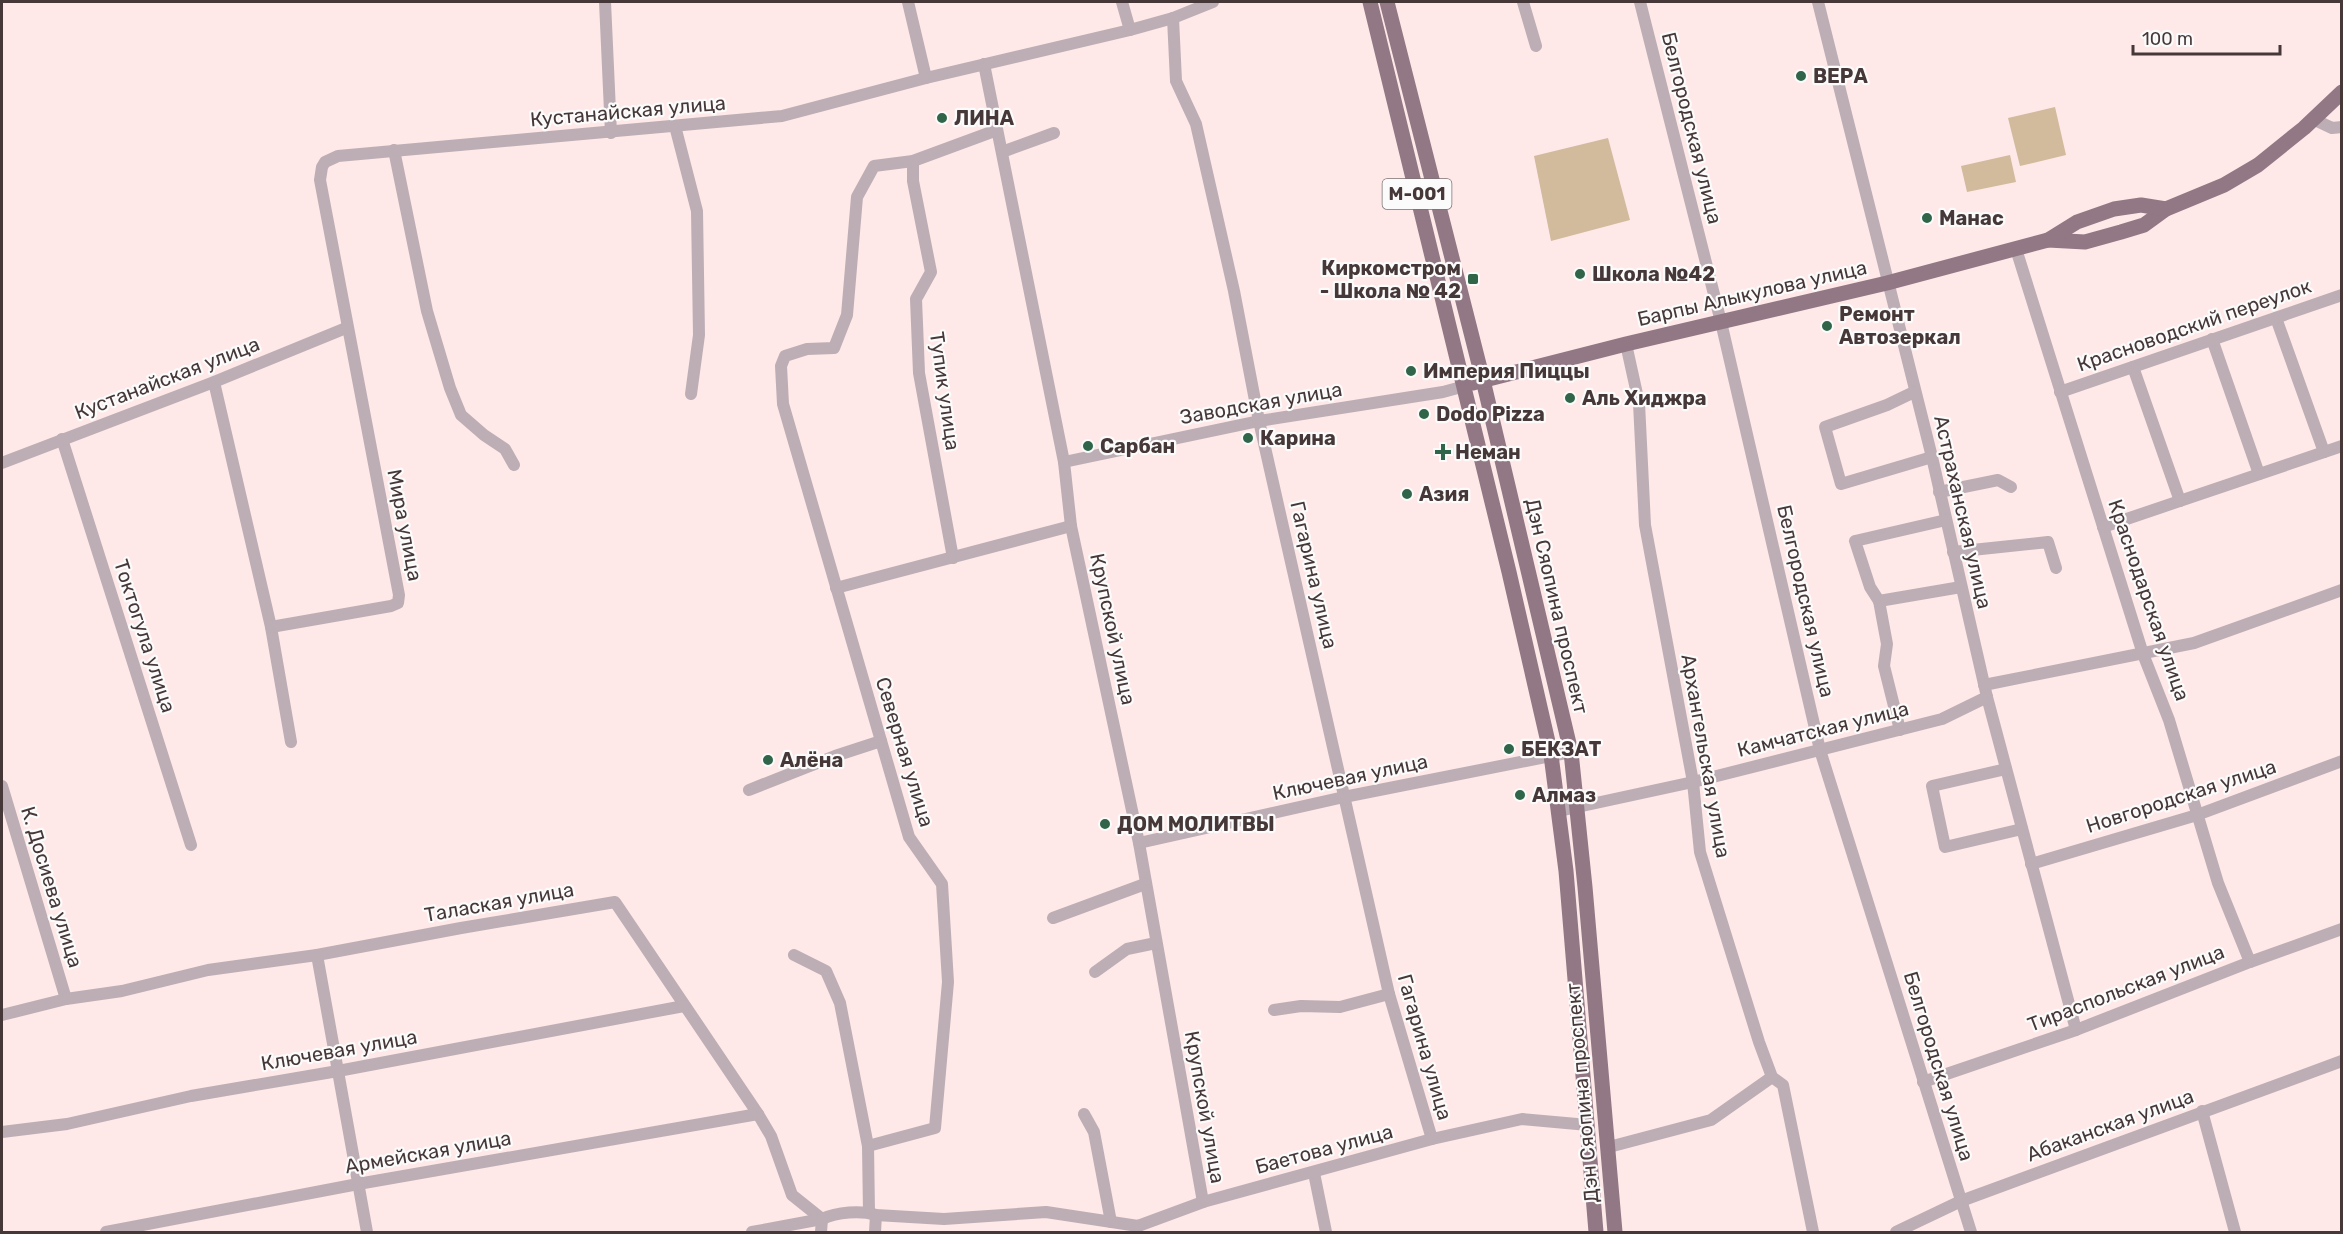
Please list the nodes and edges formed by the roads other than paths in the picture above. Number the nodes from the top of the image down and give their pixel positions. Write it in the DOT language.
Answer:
graph roads {
  1 [pos="604,2"];
  2 [pos="908,2"];
  3 [pos="1122,2"];
  4 [pos="1213,2"];
  5 [pos="1370,2"];
  6 [pos="1387,2"];
  7 [pos="1523,2"];
  8 [pos="1640,2"];
  9 [pos="1818,2"];
  10 [pos="1173,18"];
  11 [pos="1130,30"];
  12 [pos="1536,46"];
  13 [pos="984,64"];
  14 [pos="926,78"];
  15 [pos="2342,92"];
  16 [pos="2313,119"];
  17 [pos="675,126"];
  18 [pos="2342,128"];
  19 [pos="997,130"];
  20 [pos="611,133"];
  21 [pos="1054,133"];
  22 [pos="394,150"];
  23 [pos="1002,152"];
  24 [pos="913,161"];
  25 [pos="2166,209"];
  26 [pos="2048,240"];
  27 [pos="2016,249"];
  28 [pos="1887,283"];
  29 [pos="2342,295"];
  30 [pos="2276,318"];
  31 [pos="1722,321"];
  32 [pos="346,328"];
  33 [pos="2212,339"];
  34 [pos="1626,344"];
  35 [pos="2133,367"];
  36 [pos="1483,380"];
  37 [pos="214,382"];
  38 [pos="1465,386"];
  39 [pos="1914,392"];
  40 [pos="2060,392"];
  41 [pos="691,394"];
  42 [pos="1259,421"];
  43 [pos="62,439"];
  44 [pos="2342,446"];
  45 [pos="2325,452"];
  46 [pos="1932,457"];
  47 [pos="1064,462"];
  48 [pos="2,463"];
  49 [pos="514,465"];
  50 [pos="2259,474"];
  51 [pos="2011,487"];
  52 [pos="1939,492"];
  53 [pos="2180,501"];
  54 [pos="1946,520"];
  55 [pos="1071,526"];
  56 [pos="2103,526"];
  57 [pos="1953,552"];
  58 [pos="953,558"];
  59 [pos="2056,568"];
  60 [pos="1961,587"];
  61 [pos="836,588"];
  62 [pos="2342,590"];
  63 [pos="1880,601"];
  64 [pos="271,627"];
  65 [pos="2143,654"];
  66 [pos="1985,691"];
  67 [pos="1900,730"];
  68 [pos="881,741"];
  69 [pos="291,742"];
  70 [pos="1820,750"];
  71 [pos="1570,752"];
  72 [pos="1551,755"];
  73 [pos="2342,761"];
  74 [pos="2006,769"];
  75 [pos="1693,782"];
  76 [pos="2,786"];
  77 [pos="749,790"];
  78 [pos="1344,797"];
  79 [pos="1578,808"];
  80 [pos="1559,811"];
  81 [pos="2197,815"];
  82 [pos="2022,829"];
  83 [pos="1139,843"];
  84 [pos="191,845"];
  85 [pos="2031,864"];
  86 [pos="1145,884"];
  87 [pos="1053,918"];
  88 [pos="2342,929"];
  89 [pos="1156,943"];
  90 [pos="317,955"];
  91 [pos="794,955"];
  92 [pos="2250,962"];
  93 [pos="1095,972"];
  94 [pos="1389,994"];
  95 [pos="66,999"];
  96 [pos="684,1006"];
  97 [pos="1274,1010"];
  98 [pos="2,1016"];
  99 [pos="2076,1030"];
  100 [pos="2342,1061"];
  101 [pos="338,1071"];
  102 [pos="1772,1077"];
  103 [pos="1923,1082"];
  104 [pos="2202,1112"];
  105 [pos="758,1114"];
  106 [pos="1084,1114"];
  107 [pos="1588,1125"];
  108 [pos="2,1132"];
  109 [pos="1432,1139"];
  110 [pos="868,1146"];
  111 [pos="1609,1148"];
  112 [pos="1314,1173"];
  113 [pos="358,1184"];
  114 [pos="1961,1201"];
  115 [pos="1203,1202"];
  116 [pos="872,1214"];
  117 [pos="822,1219"];
  118 [pos="1111,1222"];
  119 [pos="1137,1229"];
  120 [pos="106,1233"];
  121 [pos="367,1233"];
  122 [pos="752,1233"];
  123 [pos="821,1233"];
  124 [pos="875,1233"];
  125 [pos="1326,1233"];
  126 [pos="1596,1233"];
  127 [pos="1615,1233"];
  128 [pos="1813,1233"];
  129 [pos="1896,1233"];
  130 [pos="1971,1233"];
  131 [pos="2235,1233"];
  1 -- 20 [label="street"];
  2 -- 14 [label="street"];
  3 -- 11 [label="street"];
  4 -- 10 [label="street, Кустанайская улица"];
  5 -- 38 [label="main road, Дэн Сяопина проспект / M-001"];
  6 -- 36 [label="main road, Дэн Сяопина проспект / M-001"];
  7 -- 12 [label="street"];
  8 -- 31 [label="street, Белгородская улица"];
  9 -- 28 [label="street, Астраханская улица"];
  10 -- 11 [label="street, Кустанайская улица"];
  10 -- 42 [label="street, Гагарина улица"];
  11 -- 13 [label="street, Кустанайская улица"];
  13 -- 14 [label="street, Кустанайская улица"];
  13 -- 19 [label="street, Крупской улица"];
  14 -- 17 [label="street, Кустанайская улица"];
  15 -- 16 [label="main road, Барпы Алыкулова улица"];
  16 -- 18 [label="street"];
  16 -- 25 [label="main road, Барпы Алыкулова улица"];
  17 -- 20 [label="street, Кустанайская улица"];
  17 -- 41 [label="street"];
  19 -- 23 [label="street, Крупской улица"];
  19 -- 24 [label="street"];
  20 -- 22 [label="street, Кустанайская улица"];
  21 -- 23 [label="street"];
  22 -- 32 [label="street, Кустанайская улица"];
  22 -- 49 [label="street"];
  23 -- 47 [label="street, Крупской улица"];
  24 -- 58 [label="street, Тупик улица"];
  24 -- 61 [label="street, Северная улица"];
  25 -- 26 [label="main road, Барпы Алыкулова улица"];
  25 -- 26 [label="main road, Барпы Алыкулова улица"];
  26 -- 27 [label="main road, Барпы Алыкулова улица"];
  27 -- 28 [label="main road, Барпы Алыкулова улица"];
  27 -- 40 [label="street, Краснодарская улица"];
  28 -- 31 [label="main road, Барпы Алыкулова улица"];
  28 -- 39 [label="street, Астраханская улица"];
  29 -- 30 [label="street, Красноводский переулок"];
  30 -- 33 [label="street, Красноводский переулок"];
  30 -- 45 [label="street"];
  31 -- 34 [label="main road, Барпы Алыкулова улица"];
  31 -- 70 [label="street, Белгородская улица"];
  32 -- 37 [label="street, Кустанайская улица"];
  32 -- 64 [label="street, Мира улица"];
  33 -- 35 [label="street, Красноводский переулок"];
  33 -- 50 [label="street"];
  34 -- 36 [label="main road, Барпы Алыкулова улица"];
  34 -- 75 [label="street, Архангельская улица"];
  35 -- 40 [label="street, Красноводский переулок"];
  35 -- 53 [label="street"];
  36 -- 38 [label="main road, Барпы Алыкулова улица"];
  36 -- 71 [label="main road, Дэн Сяопина проспект / M-001"];
  37 -- 43 [label="street, Кустанайская улица"];
  37 -- 64 [label="street"];
  38 -- 42 [label="street, Заводская улица"];
  38 -- 72 [label="main road, Дэн Сяопина проспект / M-001"];
  39 -- 46 [label="street, Астраханская улица"];
  39 -- 46 [label="street"];
  40 -- 56 [label="street, Краснодарская улица"];
  42 -- 47 [label="street, Заводская улица"];
  42 -- 78 [label="street, Гагарина улица"];
  43 -- 48 [label="street, Кустанайская улица"];
  43 -- 84 [label="street, Токтогула улица"];
  44 -- 45 [label="street"];
  45 -- 50 [label="street"];
  46 -- 52 [label="street, Астраханская улица"];
  47 -- 55 [label="street, Крупской улица"];
  50 -- 53 [label="street"];
  51 -- 52 [label="street"];
  52 -- 54 [label="street, Астраханская улица"];
  53 -- 56 [label="street"];
  54 -- 57 [label="street, Астраханская улица"];
  54 -- 63 [label="street"];
  55 -- 58 [label="street"];
  55 -- 83 [label="street, Крупской улица"];
  56 -- 65 [label="street, Краснодарская улица"];
  57 -- 59 [label="street"];
  57 -- 60 [label="street, Астраханская улица"];
  58 -- 61 [label="street"];
  60 -- 63 [label="street"];
  60 -- 66 [label="street, Астраханская улица"];
  61 -- 68 [label="street, Северная улица"];
  62 -- 65 [label="street, Камчатская улица"];
  63 -- 67 [label="street"];
  64 -- 69 [label="street"];
  65 -- 66 [label="street, Камчатская улица"];
  65 -- 81 [label="street, Краснодарская улица"];
  66 -- 67 [label="street, Камчатская улица"];
  66 -- 74 [label="street, Астраханская улица"];
  67 -- 70 [label="street, Камчатская улица"];
  68 -- 77 [label="street"];
  68 -- 110 [label="street, Северная улица"];
  70 -- 75 [label="street, Камчатская улица"];
  70 -- 103 [label="street, Белгородская улица"];
  71 -- 72 [label="street, Ключевая улица"];
  71 -- 79 [label="main road, Дэн Сяопина проспект / M-001"];
  72 -- 78 [label="street, Ключевая улица"];
  72 -- 80 [label="main road, Дэн Сяопина проспект / M-001"];
  73 -- 81 [label="street, Новгородская улица"];
  74 -- 82 [label="street, Астраханская улица"];
  74 -- 82 [label="street"];
  75 -- 79 [label="street, Камчатская улица"];
  75 -- 102 [label="street, Архангельская улица"];
  76 -- 95 [label="street, К. Досиева улица"];
  78 -- 83 [label="street, Ключевая улица"];
  78 -- 94 [label="street, Гагарина улица"];
  79 -- 80 [label="street, Камчатская улица"];
  79 -- 111 [label="main road, Дэн Сяопина проспект / M-001"];
  80 -- 107 [label="main road, Дэн Сяопина проспект / M-001"];
  81 -- 85 [label="street, Новгородская улица"];
  81 -- 92 [label="street, Краснодарская улица"];
  82 -- 85 [label="street, Астраханская улица"];
  83 -- 86 [label="street, Крупской улица"];
  85 -- 99 [label="street, Астраханская улица"];
  86 -- 87 [label="street"];
  86 -- 89 [label="street, Крупской улица"];
  88 -- 92 [label="street, Тираспольская улица"];
  89 -- 93 [label="street"];
  89 -- 115 [label="street, Крупской улица"];
  90 -- 95 [label="street, Талаская улица"];
  90 -- 96 [label="street, Талаская улица"];
  90 -- 101 [label="street"];
  91 -- 110 [label="street"];
  92 -- 99 [label="street, Тираспольская улица"];
  94 -- 97 [label="street"];
  94 -- 109 [label="street, Гагарина улица"];
  95 -- 98 [label="street, Талаская улица"];
  96 -- 101 [label="street, Ключевая улица"];
  96 -- 105 [label="street, Талаская улица"];
  99 -- 103 [label="street, Тираспольская улица"];
  100 -- 104 [label="street, Абаканская улица"];
  101 -- 108 [label="street, Ключевая улица"];
  101 -- 113 [label="street"];
  102 -- 111 [label="street"];
  102 -- 128 [label="street, Архангельская улица"];
  103 -- 114 [label="street, Белгородская улица"];
  104 -- 114 [label="street, Абаканская улица"];
  104 -- 131 [label="street"];
  105 -- 113 [label="street, Армейская улица"];
  105 -- 117 [label="street, Талаская улица"];
  106 -- 118 [label="street"];
  107 -- 109 [label="street, Баетова улица"];
  107 -- 126 [label="main road, Дэн Сяопина проспект / M-001"];
  109 -- 112 [label="street, Баетова улица"];
  110 -- 116 [label="street"];
  111 -- 127 [label="main road, Дэн Сяопина проспект / M-001"];
  112 -- 115 [label="street, Баетова улица"];
  112 -- 125 [label="street"];
  113 -- 120 [label="street, Армейская улица"];
  113 -- 121 [label="street"];
  114 -- 129 [label="street, Абаканская улица"];
  114 -- 130 [label="street, Белгородская улица"];
  115 -- 119 [label="street, Баетова улица"];
  116 -- 117 [label="street, Баетова улица"];
  116 -- 118 [label="street, Баетова улица"];
  116 -- 124 [label="street"];
  117 -- 122 [label="street, Баетова улица"];
  117 -- 123 [label="street"];
  118 -- 119 [label="street, Баетова улица"];
}
